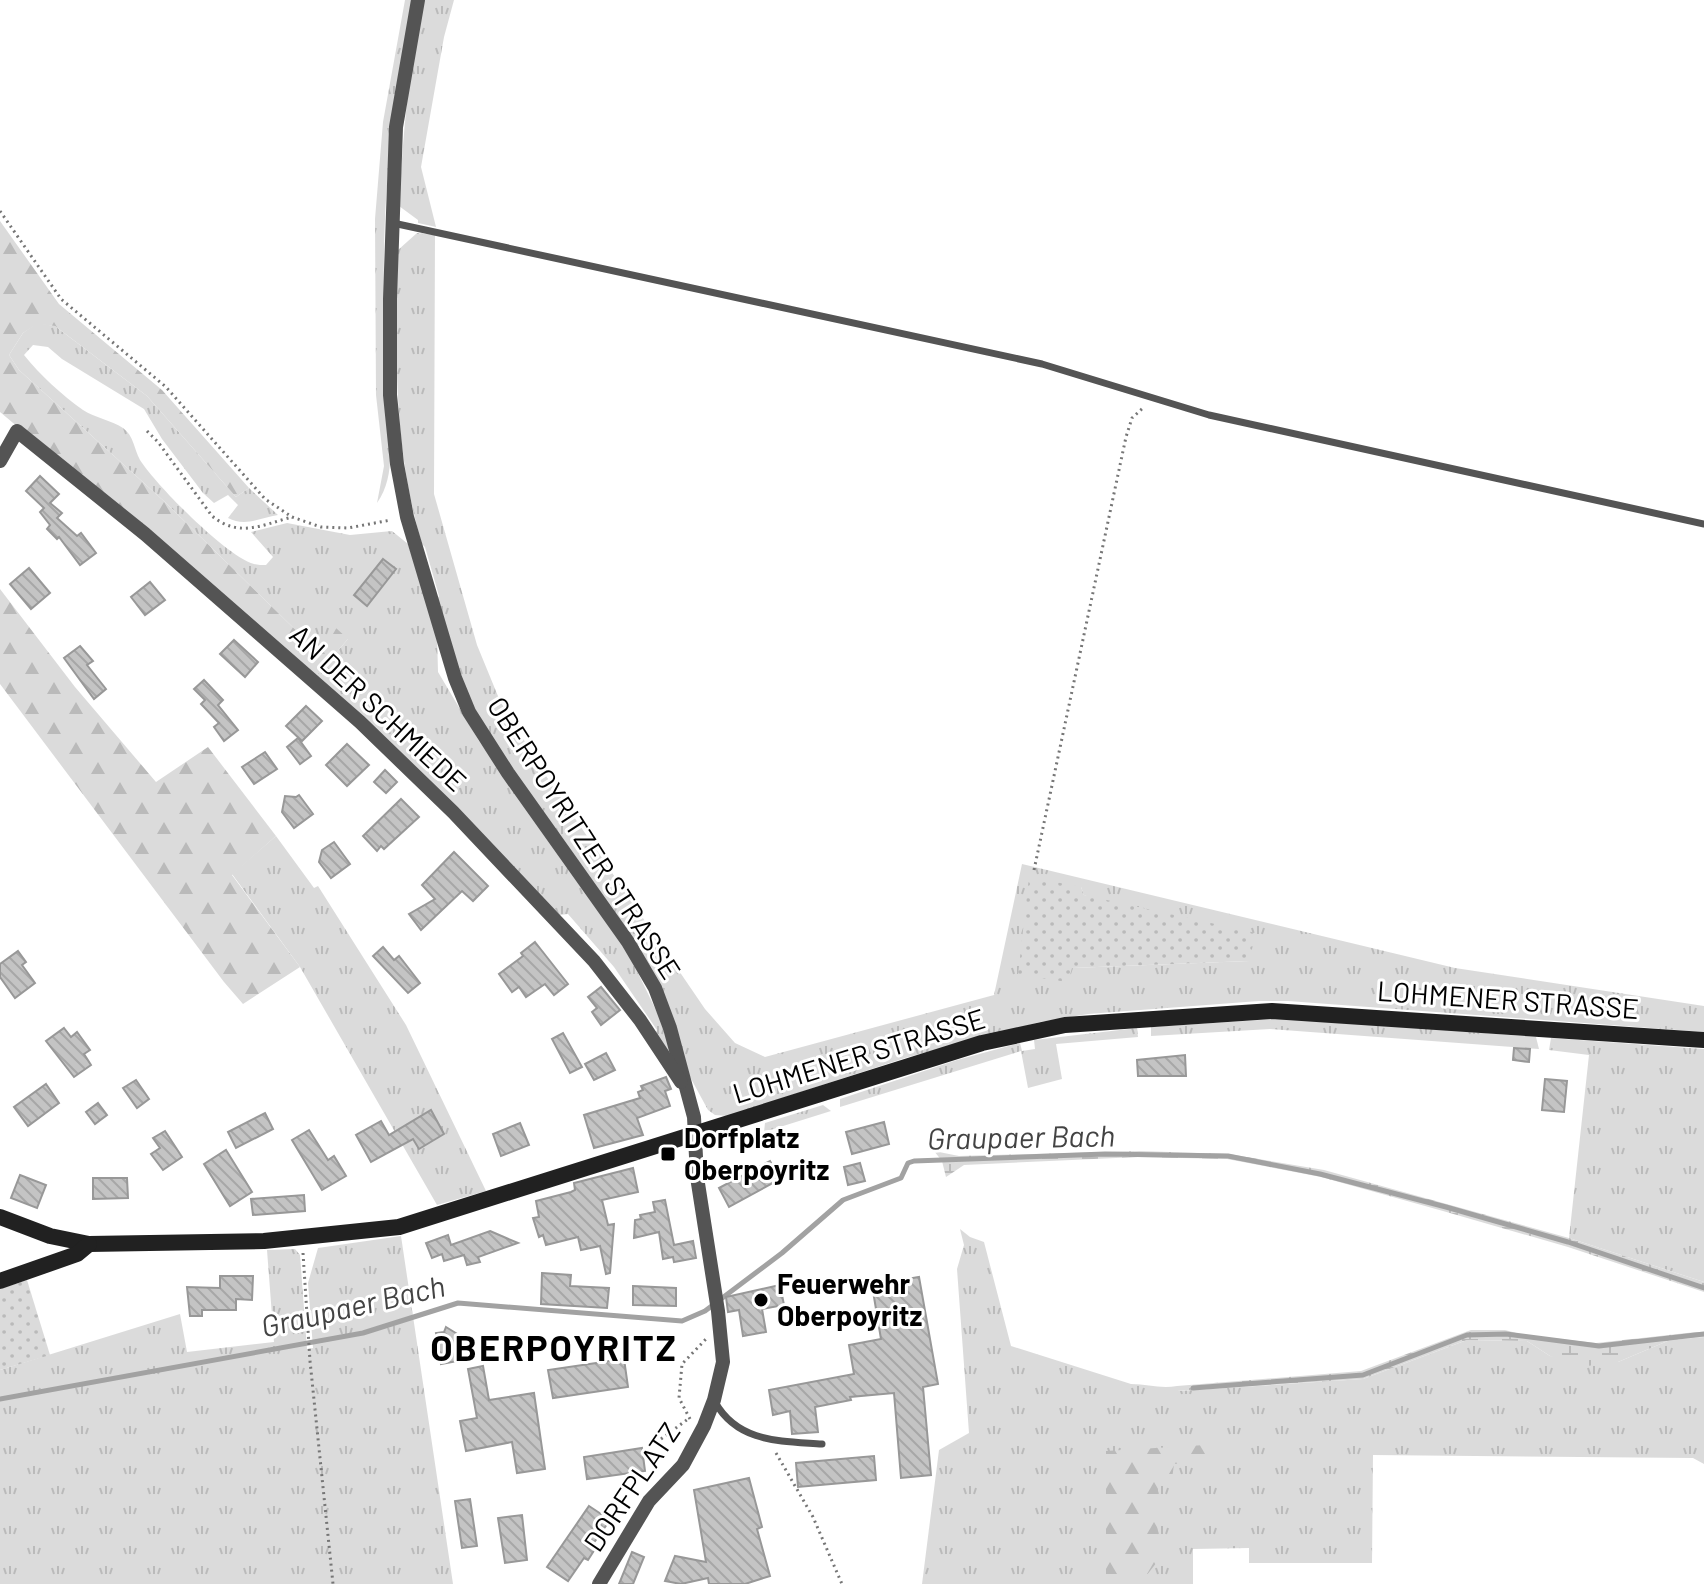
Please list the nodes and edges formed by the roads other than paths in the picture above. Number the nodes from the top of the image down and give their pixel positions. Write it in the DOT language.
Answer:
graph roads {
  1 [pos="418,0"];
  2 [pos="392,223"];
  3 [pos="0,461"];
  4 [pos="1704,524"];
  5 [pos="1704,1040"];
  6 [pos="685,1089"];
  7 [pos="695,1136"];
  8 [pos="0,1217"];
  9 [pos="89,1244"];
  10 [pos="0,1281"];
  11 [pos="714,1400"];
  12 [pos="822,1444"];
  13 [pos="599,1584"];
  1 -- 2 [label="street, OBERPOYRITZER STRASSE"];
  2 -- 4 [label="lane"];
  2 -- 6 [label="street, OBERPOYRITZER STRASSE"];
  3 -- 6 [label="street, AN DER SCHMIEDE"];
  5 -- 7 [label="main road, LOHMENER STRASSE"];
  6 -- 7 [label="street, OBERPOYRITZER STRASSE"];
  7 -- 9 [label="main road, LOHMENER STRASSE"];
  7 -- 11 [label="street, DORFPLATZ"];
  8 -- 9 [label="main road, LOHMENER STRASSE"];
  9 -- 10 [label="main road"];
  11 -- 12 [label="lane"];
  11 -- 13 [label="street, DORFPLATZ"];
}
